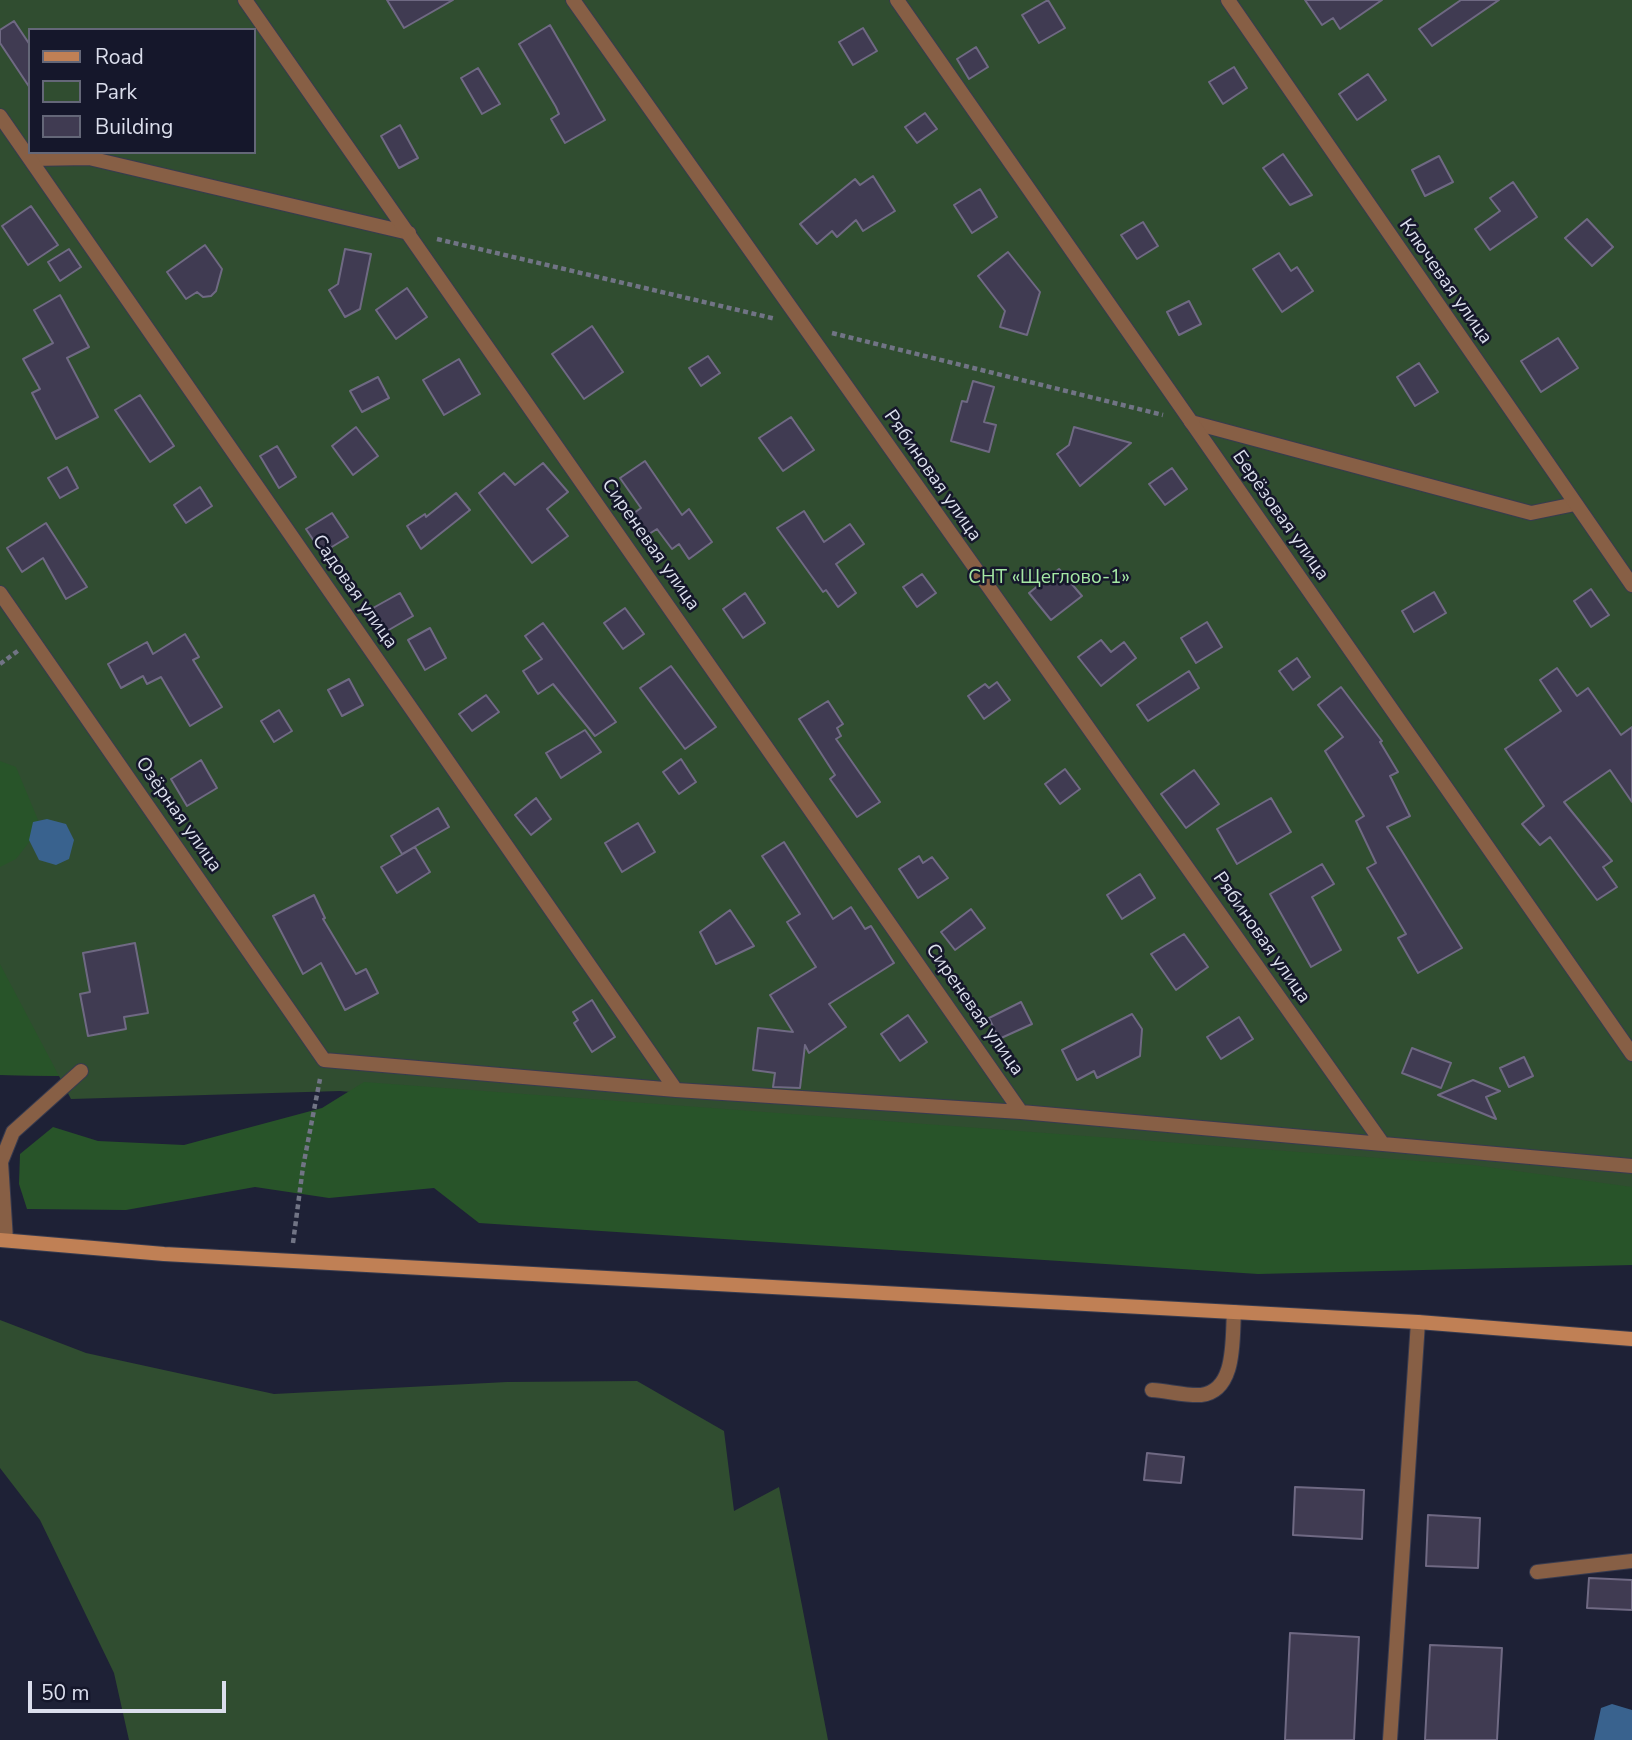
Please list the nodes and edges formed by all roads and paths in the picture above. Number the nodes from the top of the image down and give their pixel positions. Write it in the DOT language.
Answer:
graph roads {
  1 [pos="245,0"];
  2 [pos="573,0"];
  3 [pos="897,0"];
  4 [pos="1228,0"];
  5 [pos="0,116"];
  6 [pos="31,159"];
  7 [pos="409,233"];
  8 [pos="802,326"];
  9 [pos="1191,422"];
  10 [pos="1575,504"];
  11 [pos="1632,585"];
  12 [pos="0,593"];
  13 [pos="1632,1054"];
  14 [pos="324,1060"];
  15 [pos="81,1071"];
  16 [pos="676,1090"];
  17 [pos="1021,1112"];
  18 [pos="1383,1144"];
  19 [pos="1632,1166"];
  20 [pos="3,1240"];
  21 [pos="291,1261"];
  22 [pos="1234,1312"];
  23 [pos="1418,1322"];
  24 [pos="1632,1339"];
  25 [pos="1152,1390"];
  26 [pos="1632,1561"];
  27 [pos="1537,1572"];
  28 [pos="1390,1740"];
  1 -- 7 [label="street, Сиреневая улица"];
  2 -- 8 [label="street, Рябиновая улица"];
  3 -- 9 [label="street, Берёзовая улица"];
  4 -- 10 [label="street, Ключевая улица"];
  5 -- 6 [label="street, Садовая улица"];
  6 -- 7 [label="street"];
  6 -- 16 [label="street, Садовая улица"];
  7 -- 8 [label="path"];
  7 -- 17 [label="street, Сиреневая улица"];
  8 -- 9 [label="path"];
  8 -- 18 [label="street, Рябиновая улица"];
  9 -- 10 [label="street"];
  9 -- 13 [label="street, Берёзовая улица"];
  10 -- 11 [label="street, Ключевая улица"];
  12 -- 14 [label="street, Озёрная улица"];
  14 -- 16 [label="street"];
  14 -- 21 [label="path"];
  15 -- 20 [label="street"];
  16 -- 17 [label="street"];
  17 -- 18 [label="street"];
  18 -- 19 [label="street"];
  20 -- 21 [label="main road"];
  21 -- 22 [label="main road"];
  22 -- 23 [label="main road"];
  22 -- 25 [label="street"];
  23 -- 24 [label="main road"];
  23 -- 28 [label="street"];
  26 -- 27 [label="street"];
}
